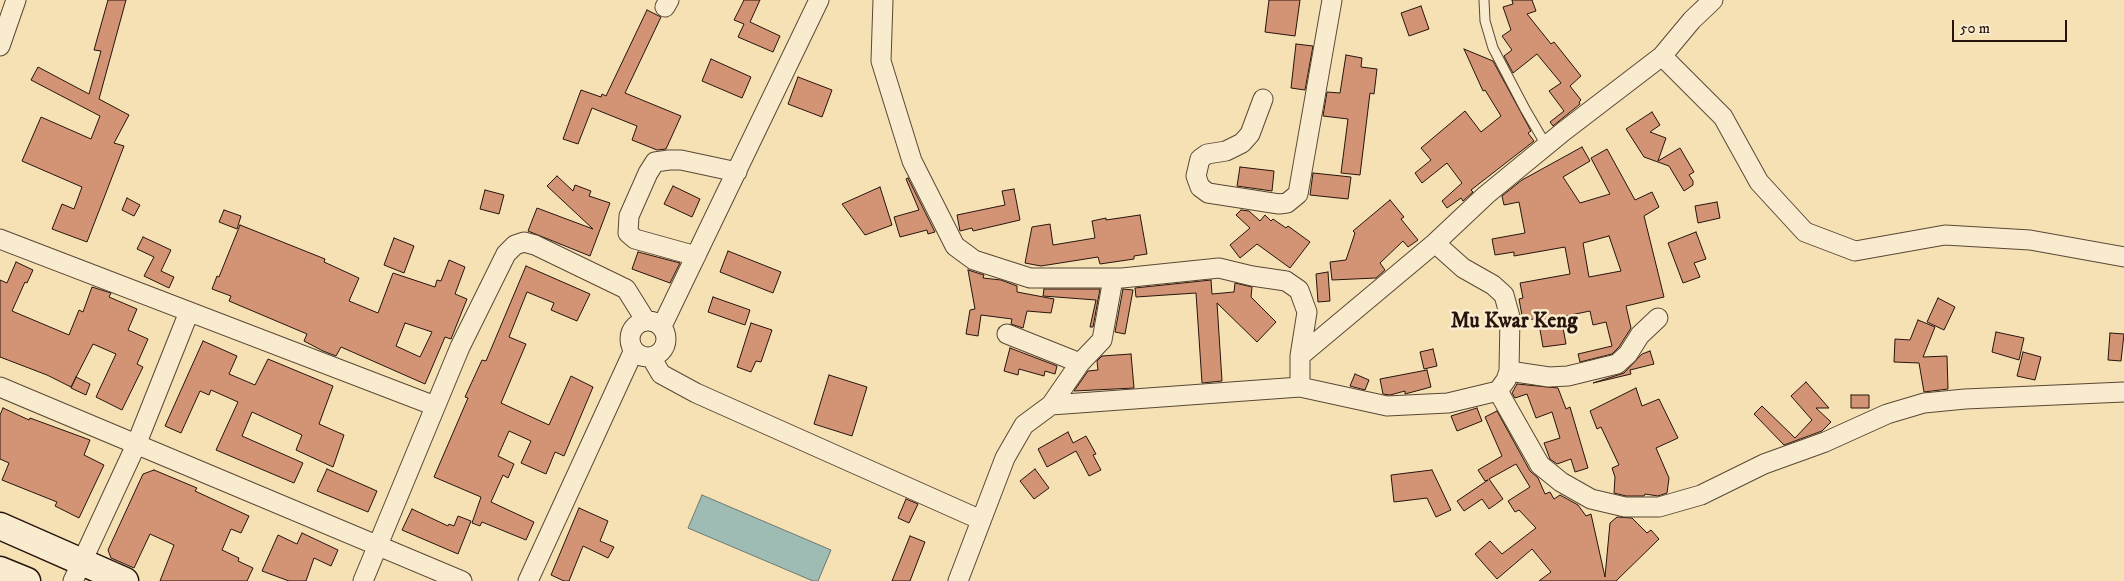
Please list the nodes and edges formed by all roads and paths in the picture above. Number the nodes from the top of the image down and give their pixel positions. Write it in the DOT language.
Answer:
graph roads {
  1 [pos="16,0"];
  2 [pos="819,0"];
  3 [pos="882,0"];
  4 [pos="1332,0"];
  5 [pos="1484,0"];
  6 [pos="1713,0"];
  7 [pos="0,46"];
  8 [pos="1662,56"];
  9 [pos="1263,99"];
  10 [pos="1546,145"];
  11 [pos="736,172"];
  12 [pos="0,239"];
  13 [pos="1435,243"];
  14 [pos="696,256"];
  15 [pos="2124,257"];
  16 [pos="1113,279"];
  17 [pos="189,312"];
  18 [pos="1658,318"];
  19 [pos="654,324"];
  20 [pos="1007,334"];
  21 [pos="642,353"];
  22 [pos="1300,356"];
  23 [pos="1080,363"];
  24 [pos="1509,371"];
  25 [pos="0,387"];
  26 [pos="1300,387"];
  27 [pos="1498,391"];
  28 [pos="2124,392"];
  29 [pos="1051,405"];
  30 [pos="436,406"];
  31 [pos="136,445"];
  32 [pos="981,520"];
  33 [pos="0,526"];
  34 [pos="378,545"];
  35 [pos="0,570"];
  36 [pos="78,572"];
  37 [pos="27,581"];
  38 [pos="125,581"];
  39 [pos="363,581"];
  40 [pos="462,581"];
  41 [pos="528,581"];
  42 [pos="958,581"];
  1 -- 7 [label="street"];
  2 -- 11 [label="street"];
  3 -- 16 [label="street"];
  4 -- 9 [label="street"];
  5 -- 10 [label="lane"];
  6 -- 8 [label="street"];
  8 -- 10 [label="street"];
  8 -- 15 [label="street"];
  10 -- 13 [label="street"];
  11 -- 14 [label="street"];
  11 -- 14 [label="street"];
  12 -- 17 [label="street"];
  13 -- 22 [label="street"];
  13 -- 24 [label="street"];
  14 -- 19 [label="street"];
  16 -- 22 [label="street"];
  16 -- 23 [label="street"];
  17 -- 30 [label="street"];
  17 -- 31 [label="street"];
  18 -- 24 [label="street"];
  19 -- 21 [label="street"];
  19 -- 21 [label="street"];
  19 -- 30 [label="street"];
  20 -- 23 [label="street"];
  21 -- 32 [label="street"];
  21 -- 41 [label="street"];
  22 -- 26 [label="street"];
  23 -- 29 [label="street"];
  24 -- 27 [label="street"];
  25 -- 31 [label="street"];
  26 -- 27 [label="street"];
  26 -- 29 [label="street"];
  27 -- 28 [label="street"];
  29 -- 32 [label="street"];
  30 -- 34 [label="street"];
  31 -- 34 [label="street"];
  31 -- 36 [label="street"];
  32 -- 42 [label="street"];
  33 -- 36 [label="main road"];
  34 -- 39 [label="street"];
  34 -- 40 [label="street"];
  35 -- 37 [label="main road"];
  36 -- 38 [label="main road"];
}
